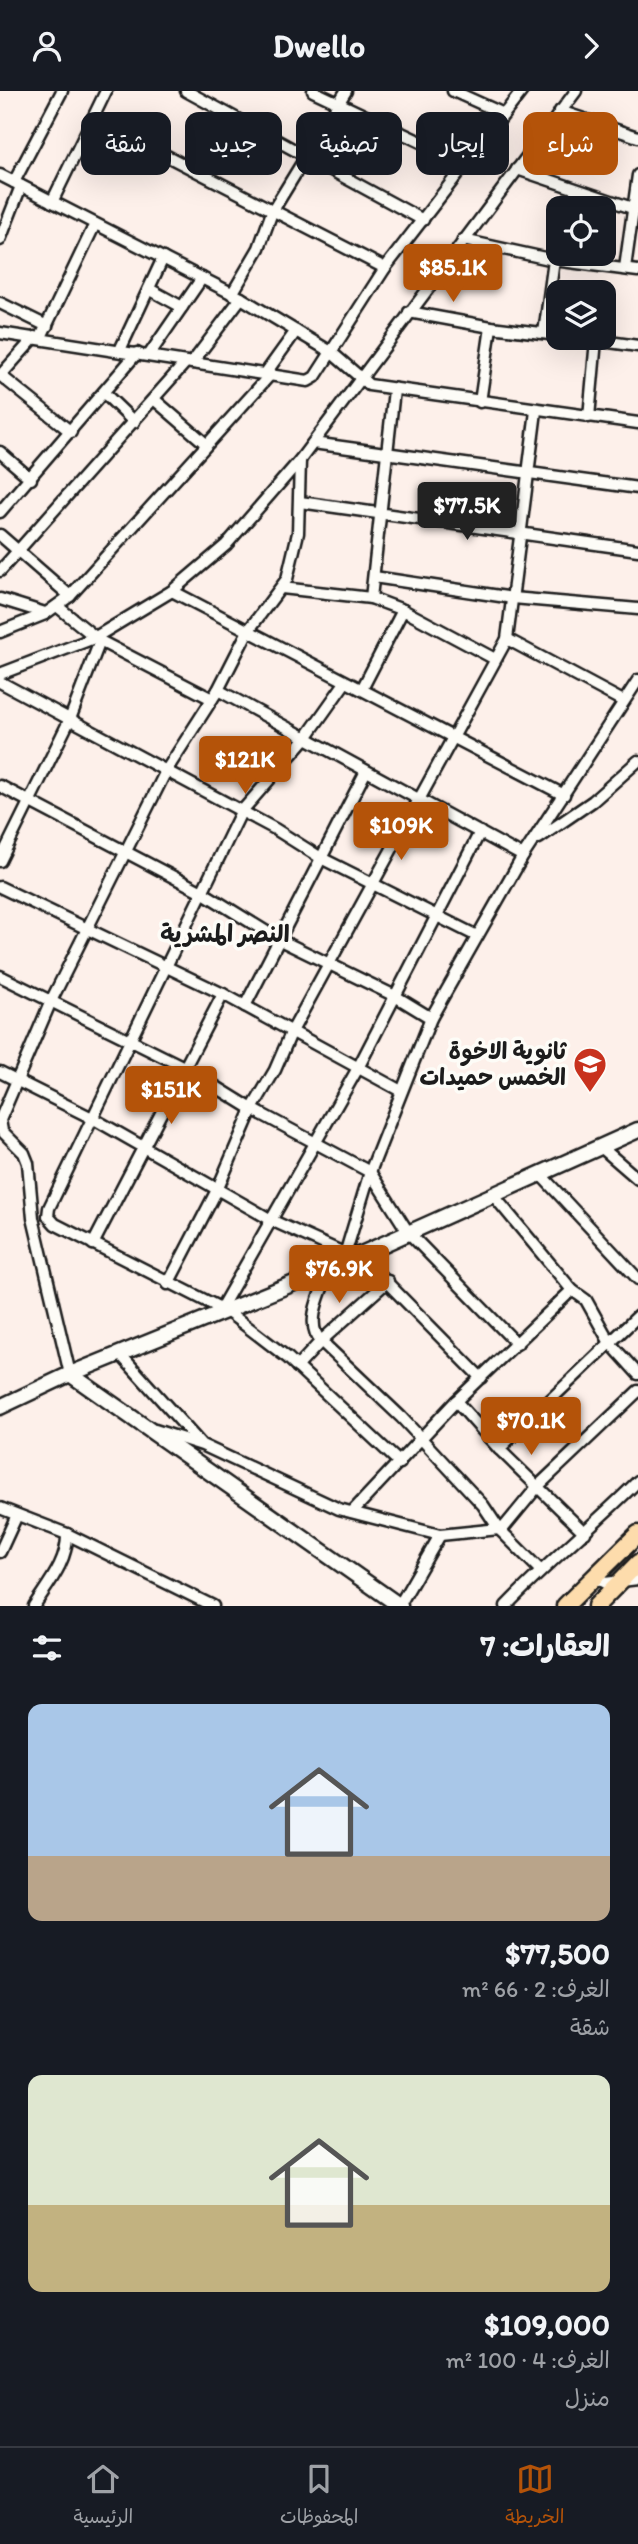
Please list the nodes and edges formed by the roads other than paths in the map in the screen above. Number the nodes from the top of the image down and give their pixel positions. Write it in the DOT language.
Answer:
graph roads {
  1 [pos="62,91"];
  2 [pos="106,91"];
  3 [pos="186,91"];
  4 [pos="313,91"];
  5 [pos="346,91"];
  6 [pos="453,91"];
  7 [pos="522,91"];
  8 [pos="576,91"];
  9 [pos="338,104"];
  10 [pos="560,111"];
  11 [pos="96,112"];
  12 [pos="333,112"];
  13 [pos="500,112"];
  14 [pos="506,112"];
  15 [pos="638,138"];
  16 [pos="416,140"];
  17 [pos="81,143"];
  18 [pos="296,153"];
  19 [pos="171,159"];
  20 [pos="517,169"];
  21 [pos="296,173"];
  22 [pos="0,175"];
  23 [pos="337,175"];
  24 [pos="456,175"];
  25 [pos="638,175"];
  26 [pos="18,184"];
  27 [pos="52,202"];
  28 [pos="635,209"];
  29 [pos="272,212"];
  30 [pos="423,220"];
  31 [pos="95,224"];
  32 [pos="0,240"];
  33 [pos="463,240"];
  34 [pos="163,258"];
  35 [pos="546,258"];
  36 [pos="553,266"];
  37 [pos="607,266"];
  38 [pos="385,268"];
  39 [pos="625,268"];
  40 [pos="638,271"];
  41 [pos="202,278"];
  42 [pos="149,289"];
  43 [pos="237,296"];
  44 [pos="0,303"];
  45 [pos="182,307"];
  46 [pos="409,311"];
  47 [pos="47,326"];
  48 [pos="491,327"];
  49 [pos="296,331"];
  50 [pos="0,333"];
  51 [pos="544,333"];
  52 [pos="38,337"];
  53 [pos="616,343"];
  54 [pos="638,346"];
  55 [pos="120,350"];
  56 [pos="595,350"];
  57 [pos="331,352"];
  58 [pos="137,353"];
  59 [pos="149,355"];
  60 [pos="189,362"];
  61 [pos="0,375"];
  62 [pos="268,375"];
  63 [pos="360,377"];
  64 [pos="394,390"];
  65 [pos="104,393"];
  66 [pos="155,400"];
  67 [pos="480,402"];
  68 [pos="536,411"];
  69 [pos="589,417"];
  70 [pos="134,422"];
  71 [pos="638,423"];
  72 [pos="71,432"];
  73 [pos="313,443"];
  74 [pos="206,444"];
  75 [pos="0,452"];
  76 [pos="386,453"];
  77 [pos="300,460"];
  78 [pos="526,473"];
  79 [pos="31,479"];
  80 [pos="638,488"];
  81 [pos="300,502"];
  82 [pos="0,512"];
  83 [pos="379,512"];
  84 [pos="519,534"];
  85 [pos="0,535"];
  86 [pos="638,550"];
  87 [pos="18,551"];
  88 [pos="0,571"];
  89 [pos="374,577"];
  90 [pos="282,587"];
  91 [pos="172,591"];
  92 [pos="70,596"];
  93 [pos="371,598"];
  94 [pos="513,598"];
  95 [pos="0,599"];
  96 [pos="57,606"];
  97 [pos="638,609"];
  98 [pos="403,610"];
  99 [pos="46,614"];
  100 [pos="248,631"];
  101 [pos="0,632"];
  102 [pos="97,639"];
  103 [pos="507,639"];
  104 [pos="495,659"];
  105 [pos="638,680"];
  106 [pos="1,682"];
  107 [pos="344,684"];
  108 [pos="362,689"];
  109 [pos="215,694"];
  110 [pos="623,701"];
  111 [pos="70,719"];
  112 [pos="454,735"];
  113 [pos="305,739"];
  114 [pos="638,761"];
  115 [pos="166,771"];
  116 [pos="365,773"];
  117 [pos="0,786"];
  118 [pos="564,795"];
  119 [pos="419,799"];
  120 [pos="30,801"];
  121 [pos="241,812"];
  122 [pos="480,832"];
  123 [pos="535,840"];
  124 [pos="125,852"];
  125 [pos="523,856"];
  126 [pos="321,858"];
  127 [pos="0,860"];
  128 [pos="372,883"];
  129 [pos="0,887"];
  130 [pos="202,892"];
  131 [pos="437,919"];
  132 [pos="88,927"];
  133 [pos="477,936"];
  134 [pos="278,939"];
  135 [pos="329,964"];
  136 [pos="168,968"];
  137 [pos="0,976"];
  138 [pos="223,994"];
  139 [pos="395,996"];
  140 [pos="51,1001"];
  141 [pos="245,1006"];
  142 [pos="431,1018"];
  143 [pos="291,1033"];
  144 [pos="130,1040"];
  145 [pos="184,1067"];
  146 [pos="358,1068"];
  147 [pos="0,1072"];
  148 [pos="15,1080"];
  149 [pos="401,1091"];
  150 [pos="251,1109"];
  151 [pos="94,1119"];
  152 [pos="638,1131"];
  153 [pos="315,1144"];
  154 [pos="143,1146"];
  155 [pos="601,1147"];
  156 [pos="370,1172"];
  157 [pos="540,1174"];
  158 [pos="638,1178"];
  159 [pos="218,1188"];
  160 [pos="494,1196"];
  161 [pos="273,1221"];
  162 [pos="408,1232"];
  163 [pos="93,1244"];
  164 [pos="344,1259"];
  165 [pos="638,1279"];
  166 [pos="388,1281"];
  167 [pos="168,1284"];
  168 [pos="572,1290"];
  169 [pos="224,1310"];
  170 [pos="638,1317"];
  171 [pos="321,1341"];
  172 [pos="610,1343"];
  173 [pos="517,1344"];
  174 [pos="121,1355"];
  175 [pos="297,1367"];
  176 [pos="71,1374"];
  177 [pos="638,1374"];
  178 [pos="481,1378"];
  179 [pos="638,1391"];
  180 [pos="456,1401"];
  181 [pos="0,1407"];
  182 [pos="146,1427"];
  183 [pos="420,1441"];
  184 [pos="202,1445"];
  185 [pos="499,1449"];
  186 [pos="400,1463"];
  187 [pos="638,1481"];
  188 [pos="538,1486"];
  189 [pos="0,1508"];
  190 [pos="352,1512"];
  191 [pos="17,1515"];
  192 [pos="500,1530"];
  193 [pos="585,1533"];
  194 [pos="67,1534"];
  195 [pos="638,1534"];
  196 [pos="440,1535"];
  197 [pos="0,1552"];
  198 [pos="638,1563"];
  199 [pos="540,1570"];
  200 [pos="594,1577"];
  201 [pos="638,1579"];
  202 [pos="618,1583"];
  203 [pos="34,1606"];
  204 [pos="213,1606"];
  205 [pos="399,1606"];
  206 [pos="506,1606"];
  207 [pos="565,1606"];
  208 [pos="596,1606"];
  1 -- 26 [label="street"];
  2 -- 11 [label="street"];
  3 -- 18 [label="street"];
  4 -- 9 [label="street"];
  5 -- 9 [label="street"];
  6 -- 13 [label="street"];
  7 -- 14 [label="street"];
  8 -- 10 [label="street"];
  9 -- 12 [label="street"];
  9 -- 16 [label="street"];
  10 -- 15 [label="street"];
  10 -- 20 [label="street"];
  17 -- 27 [label="street"];
  19 -- 29 [label="street"];
  20 -- 28 [label="street"];
  20 -- 33 [label="street"];
  21 -- 29 [label="street"];
  22 -- 26 [label="street"];
  23 -- 30 [label="street"];
  24 -- 30 [label="street"];
  25 -- 28 [label="street"];
  26 -- 27 [label="street"];
  26 -- 32 [label="street"];
  27 -- 31 [label="street"];
  28 -- 39 [label="street"];
  29 -- 38 [label="street"];
  29 -- 43 [label="street"];
  30 -- 38 [label="street"];
  31 -- 34 [label="street"];
  31 -- 47 [label="street"];
  33 -- 35 [label="street"];
  33 -- 46 [label="street"];
  34 -- 41 [label="street"];
  34 -- 42 [label="street"];
  36 -- 51 [label="street"];
  37 -- 39 [label="street"];
  38 -- 57 [label="street"];
  39 -- 40 [label="street"];
  41 -- 43 [label="street"];
  41 -- 45 [label="street"];
  42 -- 45 [label="street"];
  42 -- 55 [label="street"];
  43 -- 49 [label="street"];
  43 -- 60 [label="street"];
  44 -- 47 [label="street"];
  45 -- 59 [label="street"];
  46 -- 48 [label="street"];
  46 -- 63 [label="street"];
  47 -- 52 [label="street"];
  48 -- 51 [label="street"];
  48 -- 67 [label="street"];
  49 -- 57 [label="street"];
  49 -- 62 [label="street"];
  50 -- 52 [label="street"];
  52 -- 55 [label="street"];
  52 -- 61 [label="street"];
  53 -- 54 [label="street"];
  55 -- 58 [label="street"];
  56 -- 69 [label="street"];
  57 -- 62 [label="street"];
  57 -- 63 [label="street"];
  58 -- 59 [label="street"];
  58 -- 65 [label="street"];
  59 -- 60 [label="street"];
  60 -- 62 [label="street"];
  60 -- 66 [label="street"];
  61 -- 72 [label="street"];
  62 -- 74 [label="street"];
  63 -- 64 [label="street"];
  63 -- 73 [label="street"];
  64 -- 67 [label="street"];
  64 -- 76 [label="street"];
  65 -- 70 [label="street"];
  65 -- 72 [label="street"];
  66 -- 70 [label="street"];
  66 -- 74 [label="street"];
  67 -- 68 [label="street"];
  68 -- 69 [label="street"];
  68 -- 78 [label="street"];
  69 -- 71 [label="street"];
  70 -- 87 [label="street"];
  72 -- 79 [label="street"];
  73 -- 76 [label="street"];
  73 -- 77 [label="street"];
  74 -- 92 [label="street"];
  75 -- 79 [label="street"];
  76 -- 78 [label="street"];
  76 -- 83 [label="street"];
  77 -- 81 [label="street"];
  77 -- 91 [label="street"];
  78 -- 80 [label="street"];
  78 -- 84 [label="street"];
  79 -- 82 [label="street"];
  81 -- 83 [label="street"];
  81 -- 90 [label="street"];
  83 -- 84 [label="street"];
  83 -- 89 [label="street"];
  84 -- 86 [label="street"];
  84 -- 94 [label="street"];
  85 -- 87 [label="street"];
  87 -- 88 [label="street"];
  87 -- 92 [label="street"];
  89 -- 93 [label="street"];
  89 -- 94 [label="street"];
  90 -- 93 [label="street"];
  90 -- 100 [label="street"];
  91 -- 100 [label="street"];
  91 -- 102 [label="street"];
  92 -- 96 [label="street"];
  93 -- 98 [label="street"];
  94 -- 97 [label="street"];
  94 -- 103 [label="street"];
  95 -- 99 [label="street"];
  96 -- 99 [label="street"];
  96 -- 102 [label="street"];
  98 -- 104 [label="street"];
  98 -- 108 [label="street"];
  99 -- 101 [label="street"];
  100 -- 107 [label="street"];
  100 -- 109 [label="street"];
  102 -- 106 [label="street"];
  102 -- 109 [label="street"];
  102 -- 111 [label="street"];
  103 -- 104 [label="street"];
  103 -- 110 [label="street"];
  104 -- 112 [label="street"];
  105 -- 110 [label="street"];
  106 -- 111 [label="street"];
  107 -- 108 [label="street"];
  107 -- 113 [label="street"];
  108 -- 112 [label="street"];
  109 -- 113 [label="street"];
  109 -- 115 [label="street"];
  110 -- 118 [label="street"];
  111 -- 115 [label="street"];
  111 -- 120 [label="street"];
  112 -- 118 [label="street"];
  112 -- 119 [label="street"];
  113 -- 116 [label="street"];
  113 -- 121 [label="street"];
  114 -- 123 [label="street"];
  115 -- 121 [label="street"];
  115 -- 124 [label="street"];
  116 -- 119 [label="street"];
  116 -- 126 [label="street"];
  117 -- 120 [label="street"];
  118 -- 123 [label="street"];
  119 -- 122 [label="street"];
  119 -- 128 [label="street"];
  120 -- 124 [label="street"];
  120 -- 127 [label="street"];
  121 -- 126 [label="street"];
  121 -- 130 [label="street"];
  122 -- 125 [label="street"];
  122 -- 131 [label="street"];
  123 -- 125 [label="street"];
  124 -- 130 [label="street"];
  124 -- 132 [label="street"];
  125 -- 133 [label="street"];
  126 -- 128 [label="street"];
  126 -- 134 [label="street"];
  128 -- 131 [label="street"];
  128 -- 135 [label="street"];
  129 -- 132 [label="street"];
  130 -- 134 [label="street"];
  130 -- 136 [label="street"];
  131 -- 133 [label="street"];
  131 -- 139 [label="street"];
  132 -- 136 [label="street"];
  132 -- 140 [label="street"];
  133 -- 142 [label="street"];
  134 -- 135 [label="street"];
  134 -- 141 [label="street"];
  135 -- 139 [label="street"];
  135 -- 143 [label="street"];
  136 -- 138 [label="street"];
  136 -- 144 [label="street"];
  137 -- 140 [label="street"];
  138 -- 141 [label="street"];
  138 -- 145 [label="street"];
  139 -- 142 [label="street"];
  139 -- 146 [label="street"];
  140 -- 144 [label="street"];
  140 -- 148 [label="street"];
  141 -- 143 [label="street"];
  142 -- 149 [label="street"];
  143 -- 146 [label="street"];
  143 -- 150 [label="street"];
  144 -- 145 [label="street"];
  144 -- 151 [label="street"];
  145 -- 150 [label="street"];
  145 -- 154 [label="street"];
  146 -- 149 [label="street"];
  146 -- 153 [label="street"];
  147 -- 148 [label="street"];
  148 -- 151 [label="street"];
  148 -- 176 [label="street"];
  149 -- 156 [label="street"];
  150 -- 153 [label="street"];
  150 -- 159 [label="street"];
  151 -- 154 [label="street"];
  151 -- 163 [label="street"];
  152 -- 155 [label="main road"];
  153 -- 156 [label="street"];
  153 -- 161 [label="street"];
  154 -- 159 [label="street"];
  154 -- 163 [label="street"];
  155 -- 157 [label="main road"];
  155 -- 158 [label="street"];
  156 -- 162 [label="street"];
  156 -- 164 [label="street"];
  157 -- 160 [label="main road"];
  157 -- 165 [label="street"];
  159 -- 161 [label="street"];
  159 -- 167 [label="street"];
  160 -- 162 [label="main road"];
  160 -- 168 [label="street"];
  161 -- 164 [label="street"];
  161 -- 169 [label="street"];
  162 -- 164 [label="main road"];
  162 -- 173 [label="street"];
  163 -- 167 [label="street"];
  164 -- 166 [label="street"];
  164 -- 169 [label="main road"];
  164 -- 171 [label="street"];
  166 -- 171 [label="street"];
  166 -- 178 [label="street"];
  167 -- 169 [label="street"];
  168 -- 172 [label="street"];
  168 -- 173 [label="street"];
  169 -- 174 [label="main road"];
  169 -- 175 [label="street"];
  170 -- 172 [label="street"];
  171 -- 175 [label="street"];
  171 -- 183 [label="street"];
  172 -- 177 [label="street"];
  172 -- 185 [label="street"];
  173 -- 178 [label="street"];
  174 -- 176 [label="main road"];
  174 -- 184 [label="street"];
  175 -- 186 [label="street"];
  176 -- 181 [label="main road"];
  176 -- 182 [label="main road"];
  178 -- 180 [label="street"];
  179 -- 188 [label="street"];
  180 -- 183 [label="street"];
  180 -- 185 [label="street"];
  182 -- 184 [label="street"];
  182 -- 205 [label="main road"];
  183 -- 186 [label="street"];
  183 -- 192 [label="street"];
  184 -- 190 [label="street"];
  185 -- 188 [label="street"];
  186 -- 190 [label="street"];
  187 -- 193 [label="street"];
  188 -- 192 [label="street"];
  188 -- 193 [label="street"];
  189 -- 191 [label="street"];
  190 -- 196 [label="street"];
  191 -- 194 [label="street"];
  191 -- 197 [label="street"];
  192 -- 196 [label="street"];
  192 -- 199 [label="street"];
  193 -- 199 [label="street"];
  194 -- 203 [label="street"];
  194 -- 204 [label="street"];
  195 -- 200 [label="main road"];
  196 -- 205 [label="street"];
  198 -- 202 [label="main road"];
  199 -- 206 [label="street"];
  200 -- 202 [label="street"];
  200 -- 207 [label="main road"];
  201 -- 202 [label="street"];
  202 -- 208 [label="main road"];
}
